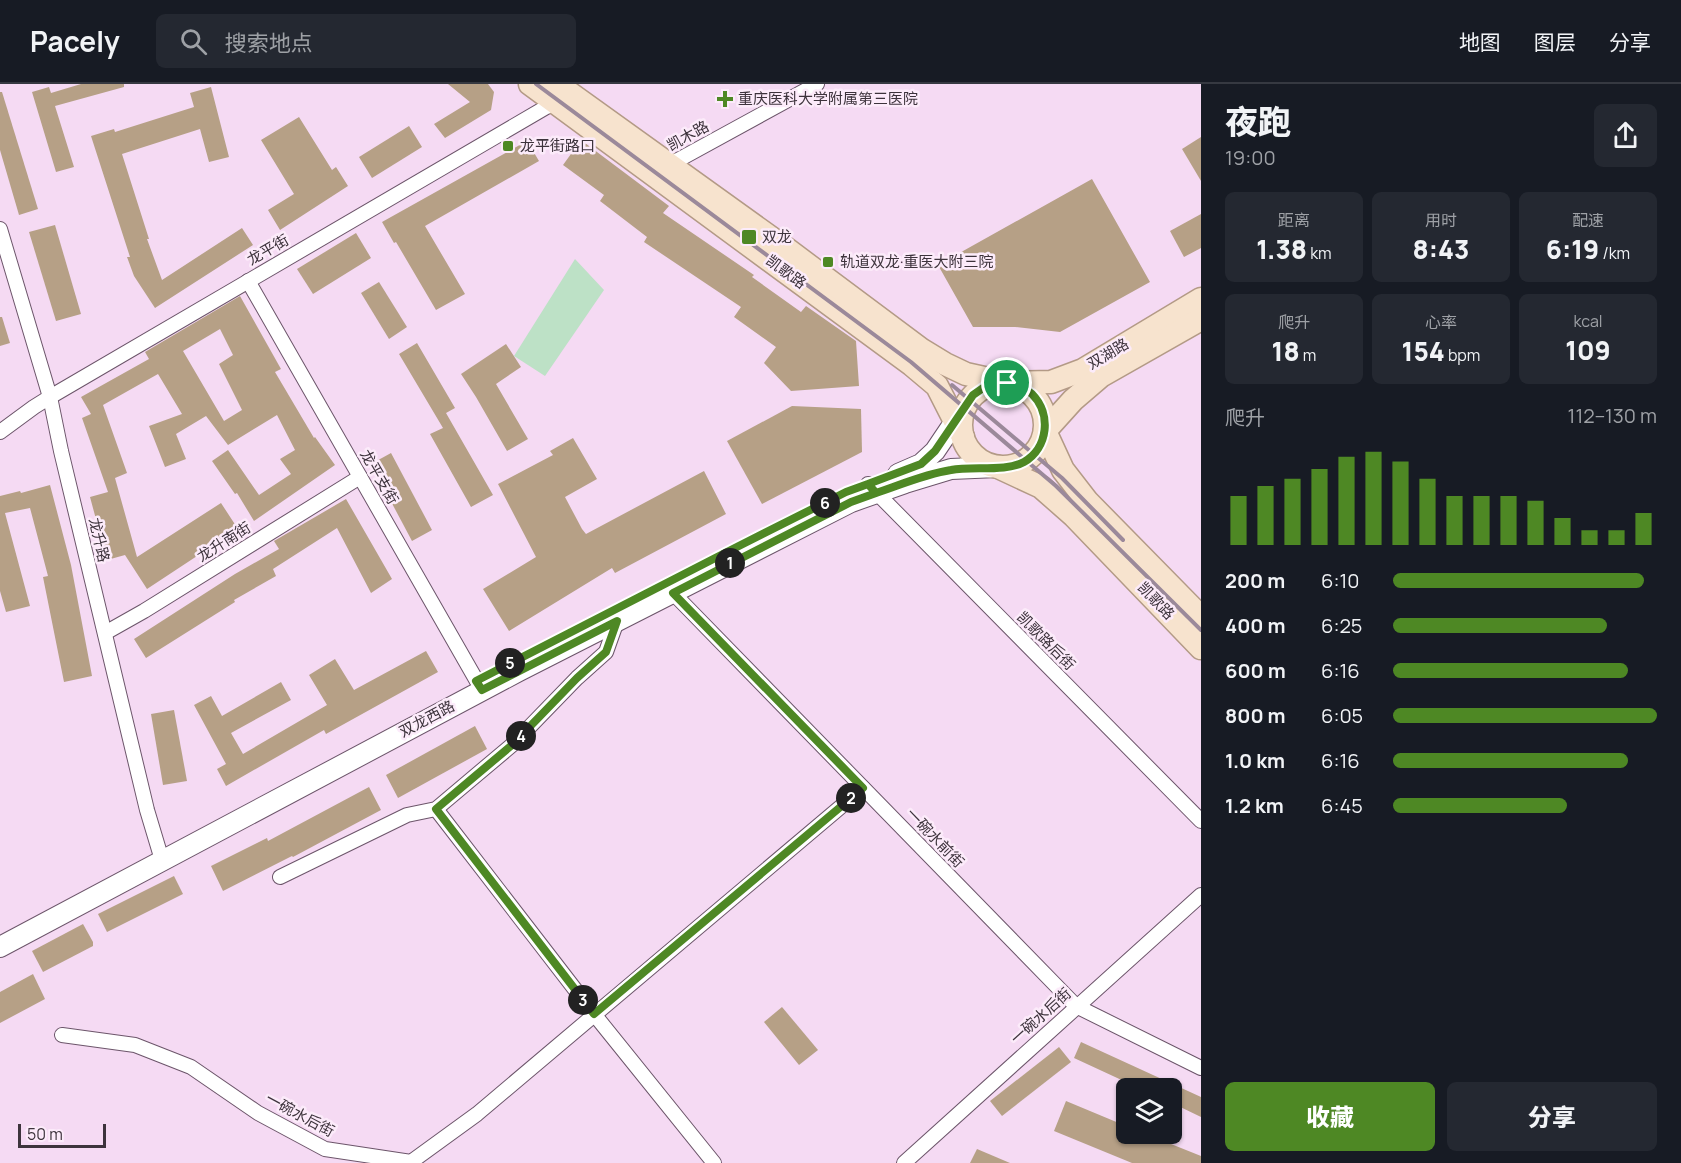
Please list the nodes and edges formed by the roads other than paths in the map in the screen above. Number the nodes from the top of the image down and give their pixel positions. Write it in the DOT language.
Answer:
graph roads {
  1 [pos="530,84"];
  2 [pos="817,84"];
  3 [pos="556,93"];
  4 [pos="669,165"];
  5 [pos="0,229"];
  6 [pos="248,281"];
  7 [pos="1201,299"];
  8 [pos="1201,319"];
  9 [pos="1007,383"];
  10 [pos="50,397"];
  11 [pos="961,421"];
  12 [pos="1045,431"];
  13 [pos="0,432"];
  14 [pos="998,467"];
  15 [pos="360,477"];
  16 [pos="872,489"];
  17 [pos="673,593"];
  18 [pos="1201,617"];
  19 [pos="617,621"];
  20 [pos="105,633"];
  21 [pos="1201,648"];
  22 [pos="479,686"];
  23 [pos="863,788"];
  24 [pos="436,809"];
  25 [pos="1201,821"];
  26 [pos="160,855"];
  27 [pos="280,877"];
  28 [pos="1201,895"];
  29 [pos="0,934"];
  30 [pos="0,947"];
  31 [pos="1076,1006"];
  32 [pos="594,1014"];
  33 [pos="62,1035"];
  34 [pos="1201,1068"];
  35 [pos="714,1163"];
  36 [pos="904,1163"];
  1 -- 3 [label="main road, 凯歌路"];
  2 -- 4 [label="street, 凯木路"];
  3 -- 4 [label="main road, 凯歌路"];
  3 -- 6 [label="street, 龙平街"];
  3 -- 11 [label="main road, 凯歌路"];
  4 -- 9 [label="main road, 凯歌路"];
  5 -- 10 [label="street, 龙升路"];
  6 -- 10 [label="street, 龙平街"];
  6 -- 15 [label="street, 龙平支街"];
  7 -- 9 [label="main road, 双湖路"];
  8 -- 12 [label="main road, 双湖路"];
  9 -- 11 [label="main road"];
  9 -- 12 [label="main road"];
  10 -- 13 [label="street, 龙平街"];
  10 -- 20 [label="street, 龙升路"];
  11 -- 14 [label="main road"];
  11 -- 16 [label="main road, 双龙西路"];
  12 -- 14 [label="main road"];
  12 -- 18 [label="main road, 凯歌路"];
  14 -- 16 [label="main road, 双龙西路"];
  14 -- 21 [label="main road, 凯歌路"];
  15 -- 20 [label="street, 龙升南街"];
  15 -- 22 [label="street, 龙平支街"];
  16 -- 17 [label="main road, 双龙西路"];
  16 -- 22 [label="main road, 双龙西路"];
  16 -- 25 [label="street, 凯歌路后街"];
  17 -- 19 [label="main road, 双龙西路"];
  17 -- 23 [label="street, 一碗水前街"];
  19 -- 22 [label="main road, 双龙西路"];
  19 -- 24 [label="street"];
  20 -- 26 [label="street, 龙升路"];
  22 -- 26 [label="main road, 双龙西路"];
  23 -- 31 [label="street, 一碗水前街"];
  23 -- 32 [label="street, 一碗水后街"];
  24 -- 27 [label="street"];
  24 -- 32 [label="street"];
  26 -- 29 [label="main road, 双龙西路"];
  26 -- 30 [label="main road, 双龙西路"];
  28 -- 31 [label="street, 一碗水后街"];
  31 -- 34 [label="street, 一碗水前街"];
  31 -- 36 [label="street, 一碗水后街"];
  32 -- 33 [label="street, 一碗水后街"];
  32 -- 35 [label="street"];
}
